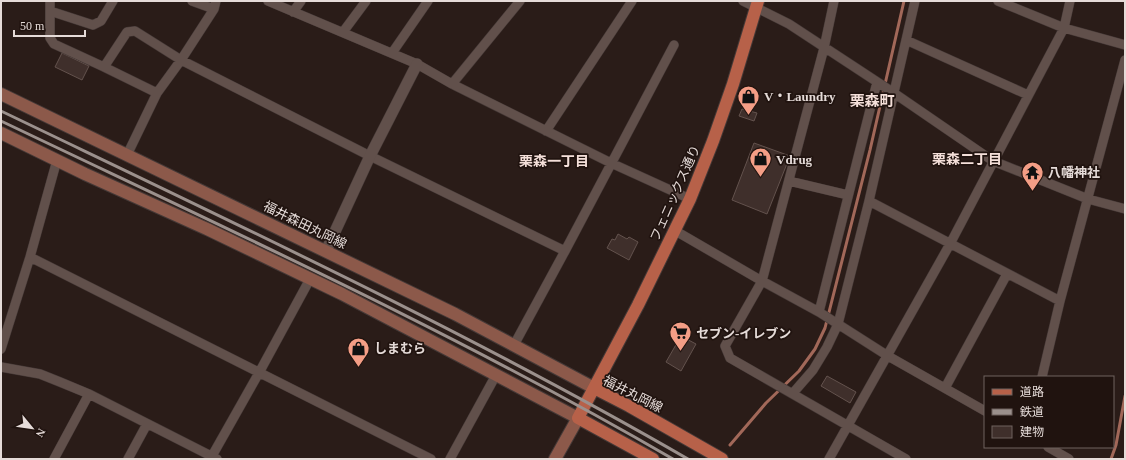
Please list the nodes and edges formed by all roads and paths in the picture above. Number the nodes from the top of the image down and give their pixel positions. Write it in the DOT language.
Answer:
graph roads {
  1 [pos="50,1"];
  2 [pos="113,1"];
  3 [pos="192,1"];
  4 [pos="268,1"];
  5 [pos="301,1"];
  6 [pos="366,1"];
  7 [pos="428,1"];
  8 [pos="520,1"];
  9 [pos="632,1"];
  10 [pos="743,1"];
  11 [pos="834,1"];
  12 [pos="915,1"];
  13 [pos="998,1"];
  14 [pos="1070,1"];
  15 [pos="758,4"];
  16 [pos="215,5"];
  17 [pos="50,11"];
  18 [pos="293,12"];
  19 [pos="1064,28"];
  20 [pos="343,32"];
  21 [pos="906,40"];
  22 [pos="674,45"];
  23 [pos="1125,45"];
  24 [pos="824,48"];
  25 [pos="392,53"];
  26 [pos="181,60"];
  27 [pos="1125,60"];
  28 [pos="417,64"];
  29 [pos="104,67"];
  30 [pos="877,82"];
  31 [pos="452,84"];
  32 [pos="892,92"];
  33 [pos="157,93"];
  34 [pos="1,94"];
  35 [pos="1028,95"];
  36 [pos="546,131"];
  37 [pos="1,133"];
  38 [pos="127,155"];
  39 [pos="370,156"];
  40 [pos="58,160"];
  41 [pos="994,161"];
  42 [pos="611,163"];
  43 [pos="789,181"];
  44 [pos="848,196"];
  45 [pos="690,199"];
  46 [pos="1088,199"];
  47 [pos="868,201"];
  48 [pos="1125,209"];
  49 [pos="674,230"];
  50 [pos="950,244"];
  51 [pos="326,251"];
  52 [pos="565,251"];
  53 [pos="30,257"];
  54 [pos="1007,274"];
  55 [pos="310,278"];
  56 [pos="762,281"];
  57 [pos="1060,301"];
  58 [pos="819,312"];
  59 [pos="838,324"];
  60 [pos="514,345"];
  61 [pos="1,349"];
  62 [pos="888,356"];
  63 [pos="1,367"];
  64 [pos="260,372"];
  65 [pos="496,375"];
  66 [pos="1042,376"];
  67 [pos="594,388"];
  68 [pos="945,388"];
  69 [pos="793,393"];
  70 [pos="89,394"];
  71 [pos="984,410"];
  72 [pos="578,418"];
  73 [pos="147,424"];
  74 [pos="848,426"];
  75 [pos="1050,448"];
  76 [pos="213,458"];
  77 [pos="54,459"];
  78 [pos="128,459"];
  79 [pos="431,459"];
  80 [pos="450,459"];
  81 [pos="555,459"];
  82 [pos="654,459"];
  83 [pos="722,459"];
  84 [pos="829,459"];
  85 [pos="906,459"];
  86 [pos="1069,459"];
  1 -- 17 [label="street"];
  2 -- 17 [label="street"];
  3 -- 16 [label="street"];
  4 -- 18 [label="street"];
  5 -- 18 [label="street"];
  6 -- 20 [label="street"];
  7 -- 25 [label="street"];
  8 -- 31 [label="street"];
  9 -- 36 [label="street"];
  10 -- 15 [label="street"];
  11 -- 24 [label="street"];
  12 -- 21 [label="street"];
  13 -- 19 [label="street"];
  14 -- 19 [label="street"];
  15 -- 24 [label="street"];
  15 -- 45 [label="main road, フェニックス通り"];
  16 -- 26 [label="street"];
  17 -- 29 [label="street"];
  18 -- 20 [label="street"];
  19 -- 23 [label="street"];
  19 -- 35 [label="street"];
  20 -- 25 [label="street"];
  21 -- 32 [label="street"];
  21 -- 35 [label="street"];
  22 -- 42 [label="street"];
  24 -- 30 [label="street"];
  24 -- 43 [label="street"];
  25 -- 28 [label="street"];
  26 -- 29 [label="street"];
  26 -- 33 [label="street"];
  26 -- 39 [label="street"];
  27 -- 46 [label="street"];
  28 -- 31 [label="street"];
  28 -- 39 [label="street"];
  29 -- 33 [label="street"];
  30 -- 32 [label="street"];
  30 -- 44 [label="street"];
  31 -- 36 [label="street"];
  32 -- 41 [label="street"];
  32 -- 47 [label="street"];
  33 -- 38 [label="street"];
  34 -- 38 [label="main road, 福井森田丸岡線"];
  35 -- 41 [label="street"];
  36 -- 42 [label="street"];
  37 -- 40 [label="main road"];
  38 -- 51 [label="main road, 福井森田丸岡線"];
  39 -- 51 [label="street"];
  39 -- 52 [label="street"];
  40 -- 53 [label="street"];
  40 -- 55 [label="main road"];
  41 -- 46 [label="street"];
  41 -- 50 [label="street"];
  42 -- 45 [label="street"];
  42 -- 52 [label="street"];
  43 -- 44 [label="street"];
  43 -- 56 [label="street"];
  44 -- 58 [label="street"];
  45 -- 49 [label="main road, フェニックス通り"];
  46 -- 48 [label="street"];
  46 -- 57 [label="street"];
  47 -- 50 [label="street"];
  47 -- 59 [label="street"];
  49 -- 56 [label="street"];
  49 -- 67 [label="main road, フェニックス通り"];
  50 -- 54 [label="street"];
  50 -- 62 [label="street"];
  51 -- 60 [label="main road, 福井森田丸岡線"];
  52 -- 60 [label="street"];
  53 -- 61 [label="street"];
  53 -- 64 [label="street"];
  54 -- 57 [label="street"];
  54 -- 68 [label="street"];
  55 -- 64 [label="street"];
  55 -- 65 [label="main road"];
  56 -- 58 [label="street"];
  56 -- 69 [label="street"];
  57 -- 66 [label="street"];
  58 -- 59 [label="street"];
  59 -- 62 [label="street"];
  59 -- 69 [label="street"];
  60 -- 67 [label="main road, 福井森田丸岡線"];
  62 -- 68 [label="street"];
  62 -- 74 [label="street"];
  63 -- 70 [label="street"];
  64 -- 76 [label="street"];
  64 -- 79 [label="street"];
  65 -- 72 [label="main road"];
  65 -- 80 [label="street"];
  67 -- 72 [label="main road, 福井丸岡線"];
  67 -- 83 [label="main road, 福井丸岡線"];
  68 -- 71 [label="street"];
  69 -- 74 [label="street"];
  70 -- 73 [label="street"];
  70 -- 77 [label="street"];
  72 -- 81 [label="main road"];
  72 -- 82 [label="main road"];
  73 -- 76 [label="street"];
  73 -- 78 [label="street"];
  74 -- 84 [label="street"];
  74 -- 85 [label="street"];
  75 -- 86 [label="street"];
}
